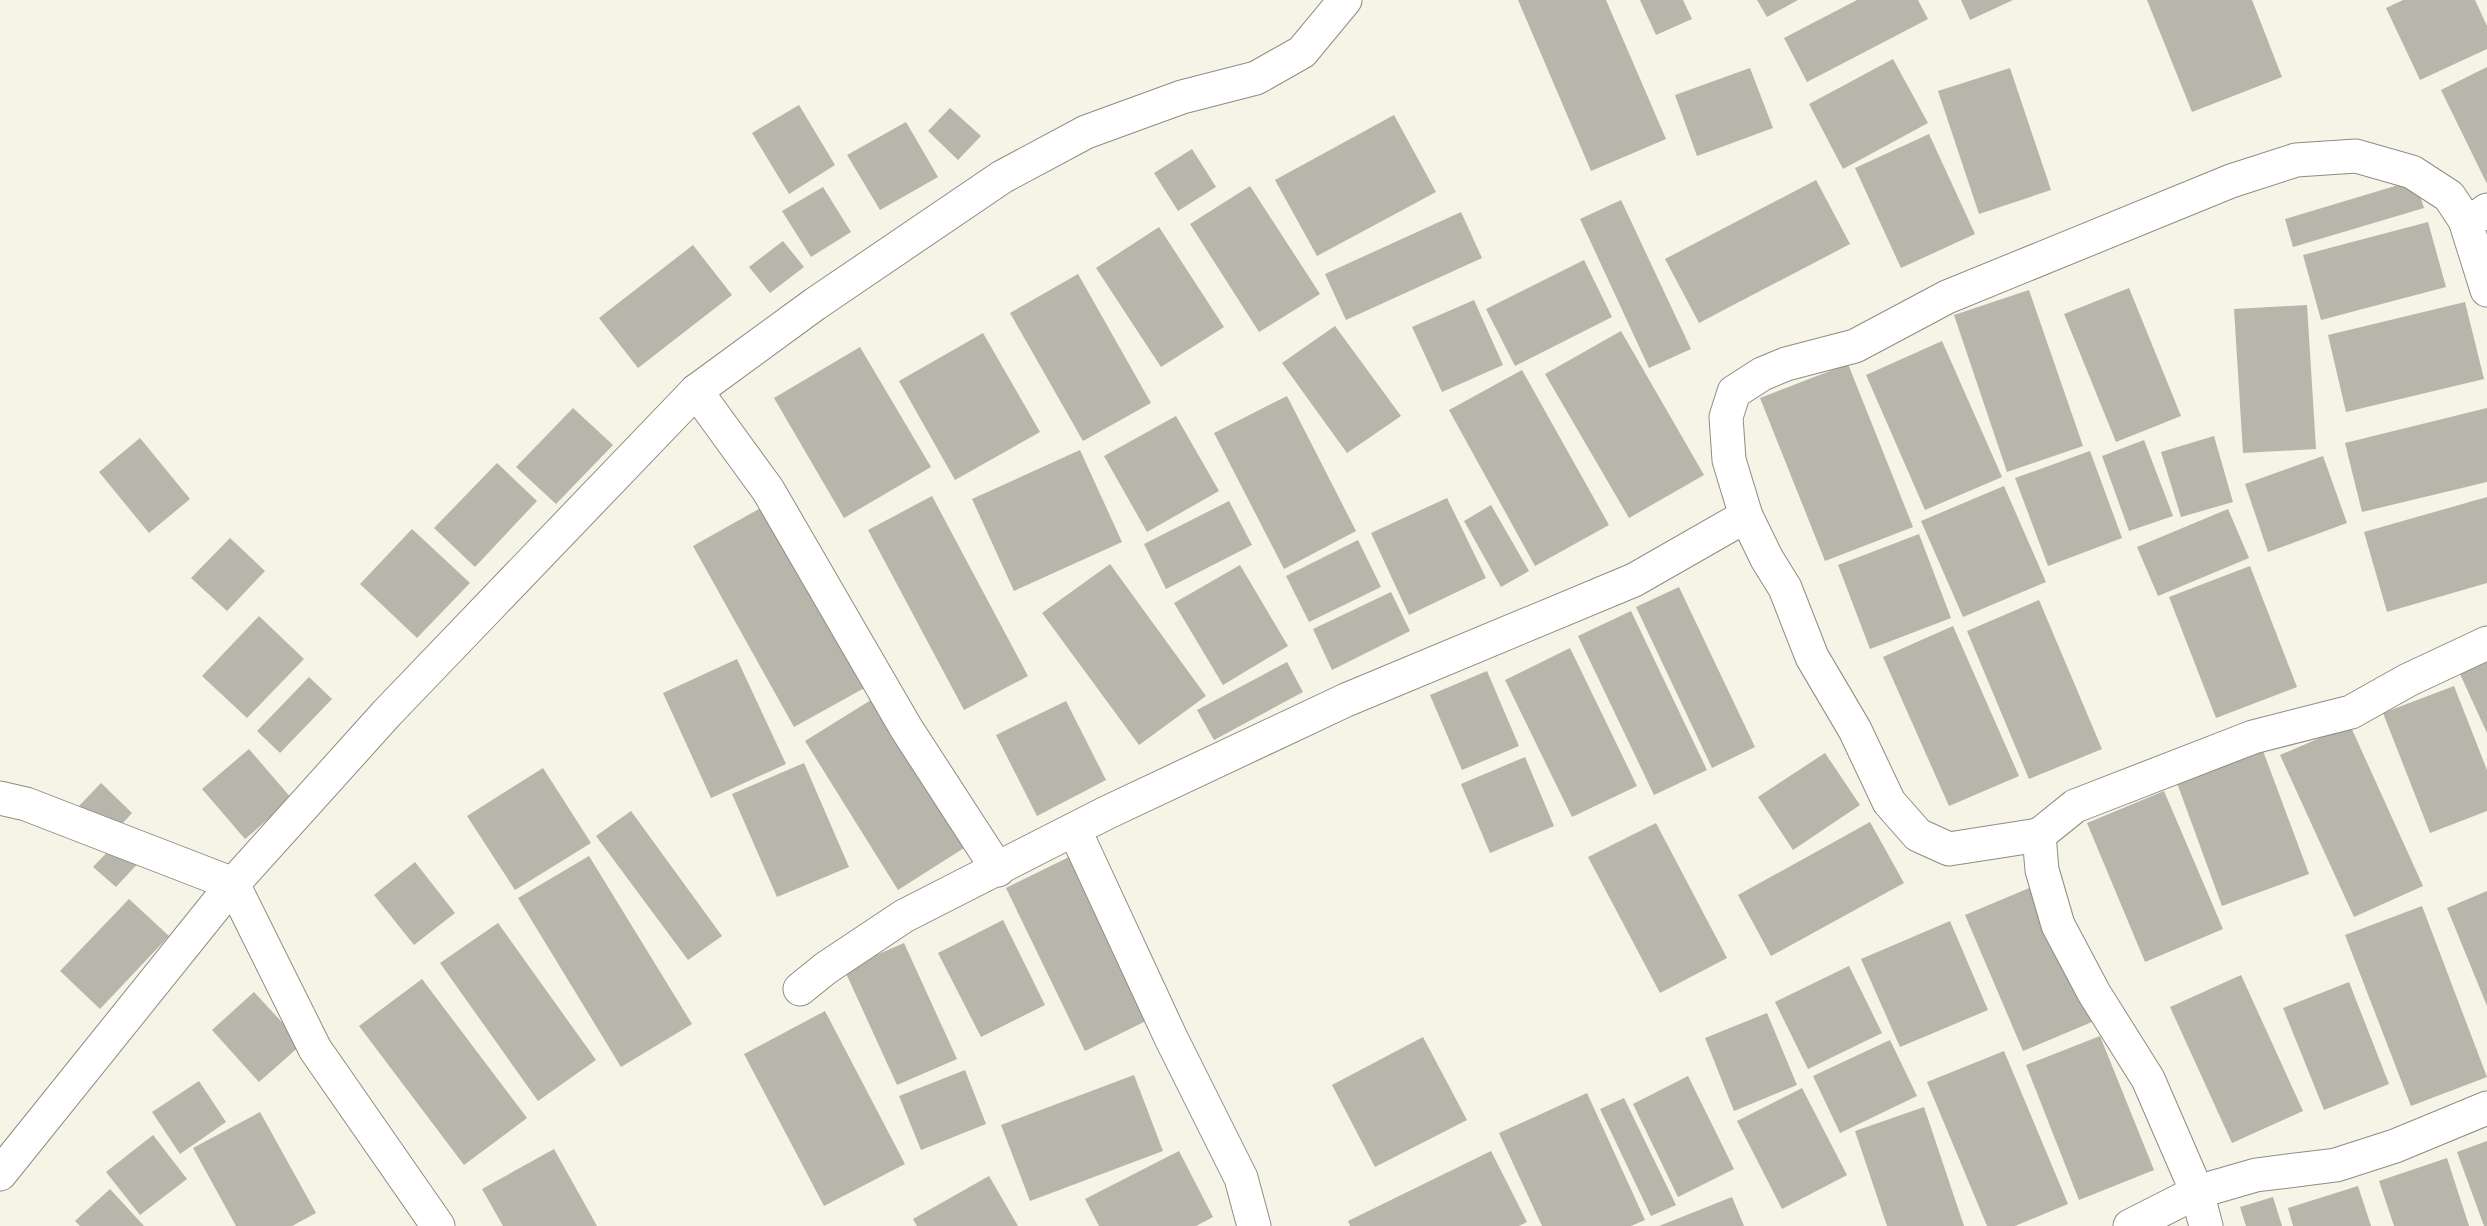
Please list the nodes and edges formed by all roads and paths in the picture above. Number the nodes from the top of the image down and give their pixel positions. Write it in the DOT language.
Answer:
graph roads {
  1 [pos="1345,0"];
  2 [pos="2476,215"];
  3 [pos="2487,290"];
  4 [pos="696,392"];
  5 [pos="1746,516"];
  6 [pos="2487,643"];
  7 [pos="0,798"];
  8 [pos="1075,831"];
  9 [pos="2039,836"];
  10 [pos="998,870"];
  11 [pos="233,884"];
  12 [pos="800,989"];
  13 [pos="2487,1108"];
  14 [pos="0,1174"];
  15 [pos="2198,1192"];
  16 [pos="438,1226"];
  17 [pos="1254,1226"];
  18 [pos="2130,1226"];
  19 [pos="2206,1226"];
  1 -- 4 [label="street"];
  2 -- 3 [label="street"];
  2 -- 5 [label="street"];
  4 -- 10 [label="street"];
  4 -- 11 [label="street"];
  5 -- 8 [label="street"];
  5 -- 9 [label="street"];
  6 -- 9 [label="street"];
  7 -- 11 [label="street"];
  8 -- 10 [label="street"];
  8 -- 17 [label="street"];
  9 -- 15 [label="street"];
  10 -- 12 [label="street"];
  11 -- 14 [label="street"];
  11 -- 16 [label="street"];
  13 -- 15 [label="street"];
  15 -- 18 [label="street"];
  15 -- 19 [label="street"];
}
